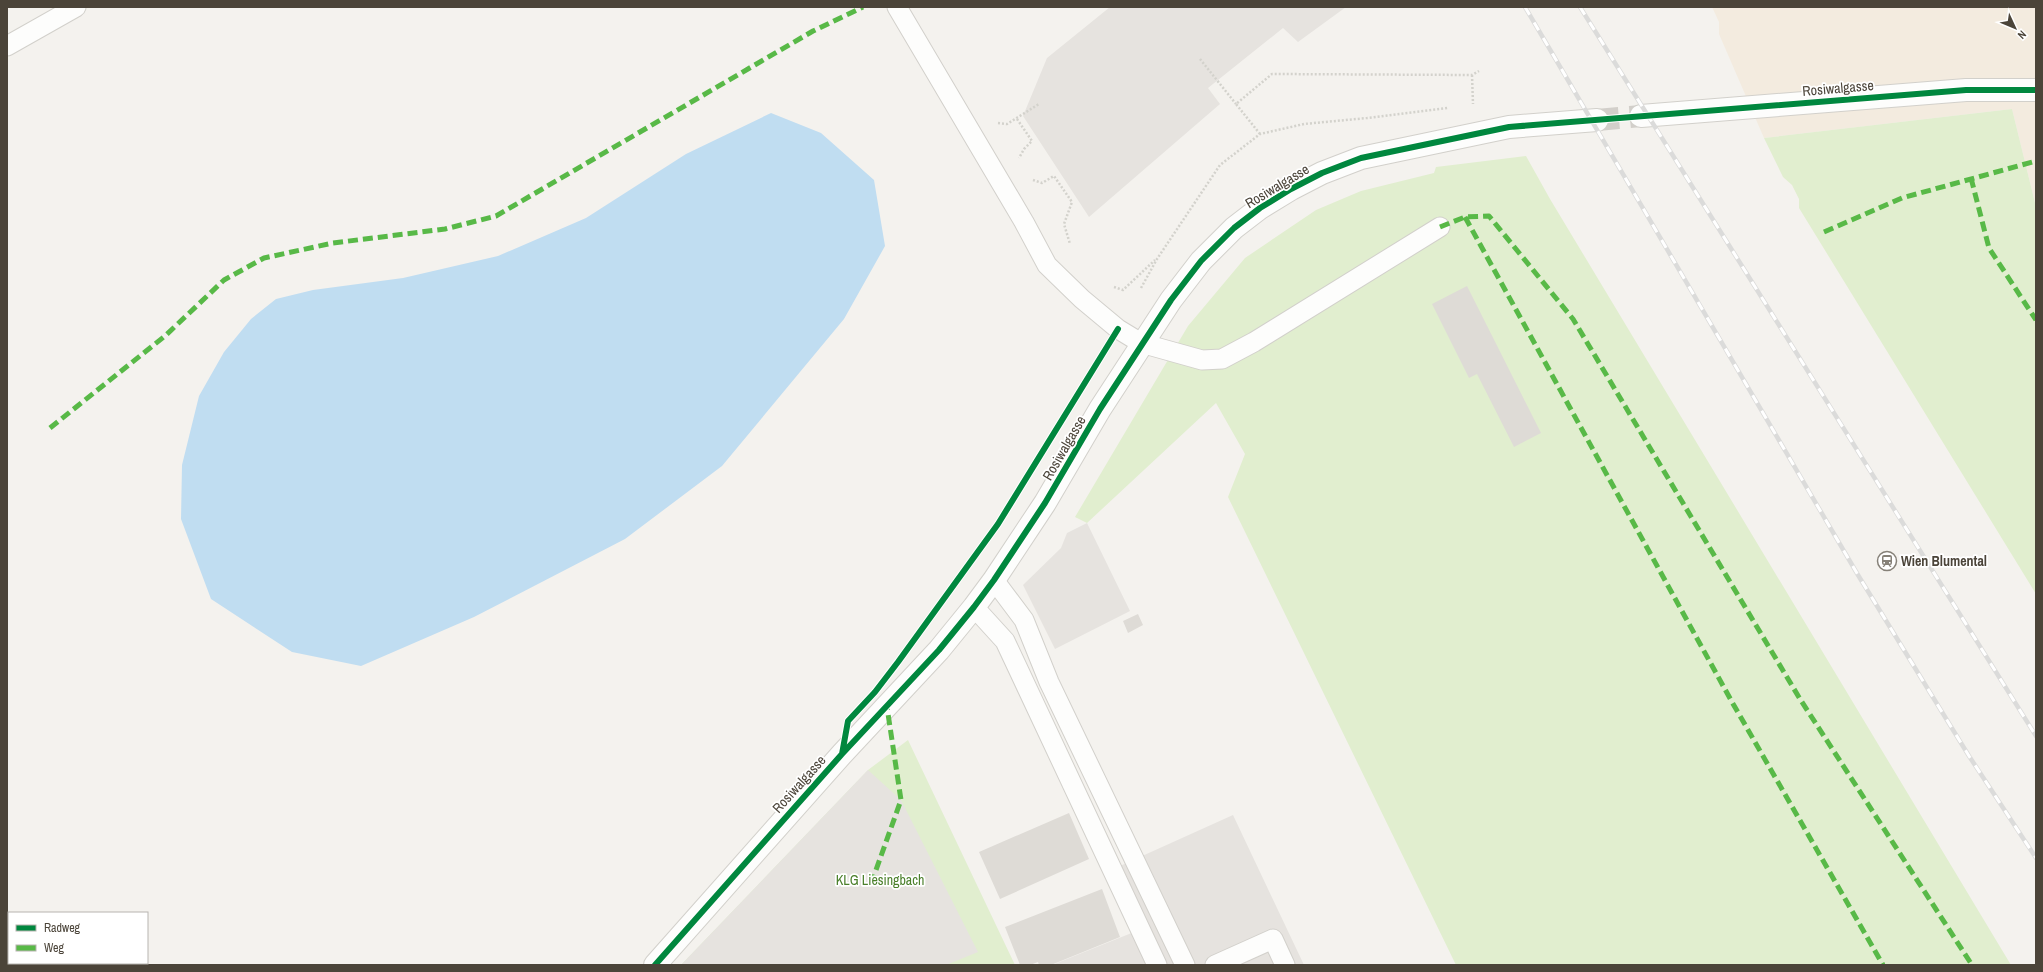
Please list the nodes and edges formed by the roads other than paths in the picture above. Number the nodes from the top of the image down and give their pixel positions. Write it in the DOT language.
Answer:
graph roads {
  1 [pos="76,7"];
  2 [pos="897,7"];
  3 [pos="7,46"];
  4 [pos="2036,90"];
  5 [pos="1641,116"];
  6 [pos="1597,120"];
  7 [pos="1440,227"];
  8 [pos="1142,343"];
  9 [pos="994,580"];
  10 [pos="974,607"];
  11 [pos="655,965"];
  12 [pos="1157,965"];
  13 [pos="1185,965"];
  14 [pos="1215,965"];
  15 [pos="1285,965"];
  1 -- 3 [label="lane"];
  2 -- 8 [label="lane"];
  4 -- 5 [label="street, Rosiwalgasse"];
  6 -- 8 [label="street, Rosiwalgasse"];
  7 -- 8 [label="lane"];
  8 -- 9 [label="street, Rosiwalgasse"];
  9 -- 10 [label="street, Rosiwalgasse"];
  9 -- 13 [label="lane"];
  10 -- 11 [label="street, Rosiwalgasse"];
  10 -- 12 [label="lane"];
  14 -- 15 [label="lane"];
}
